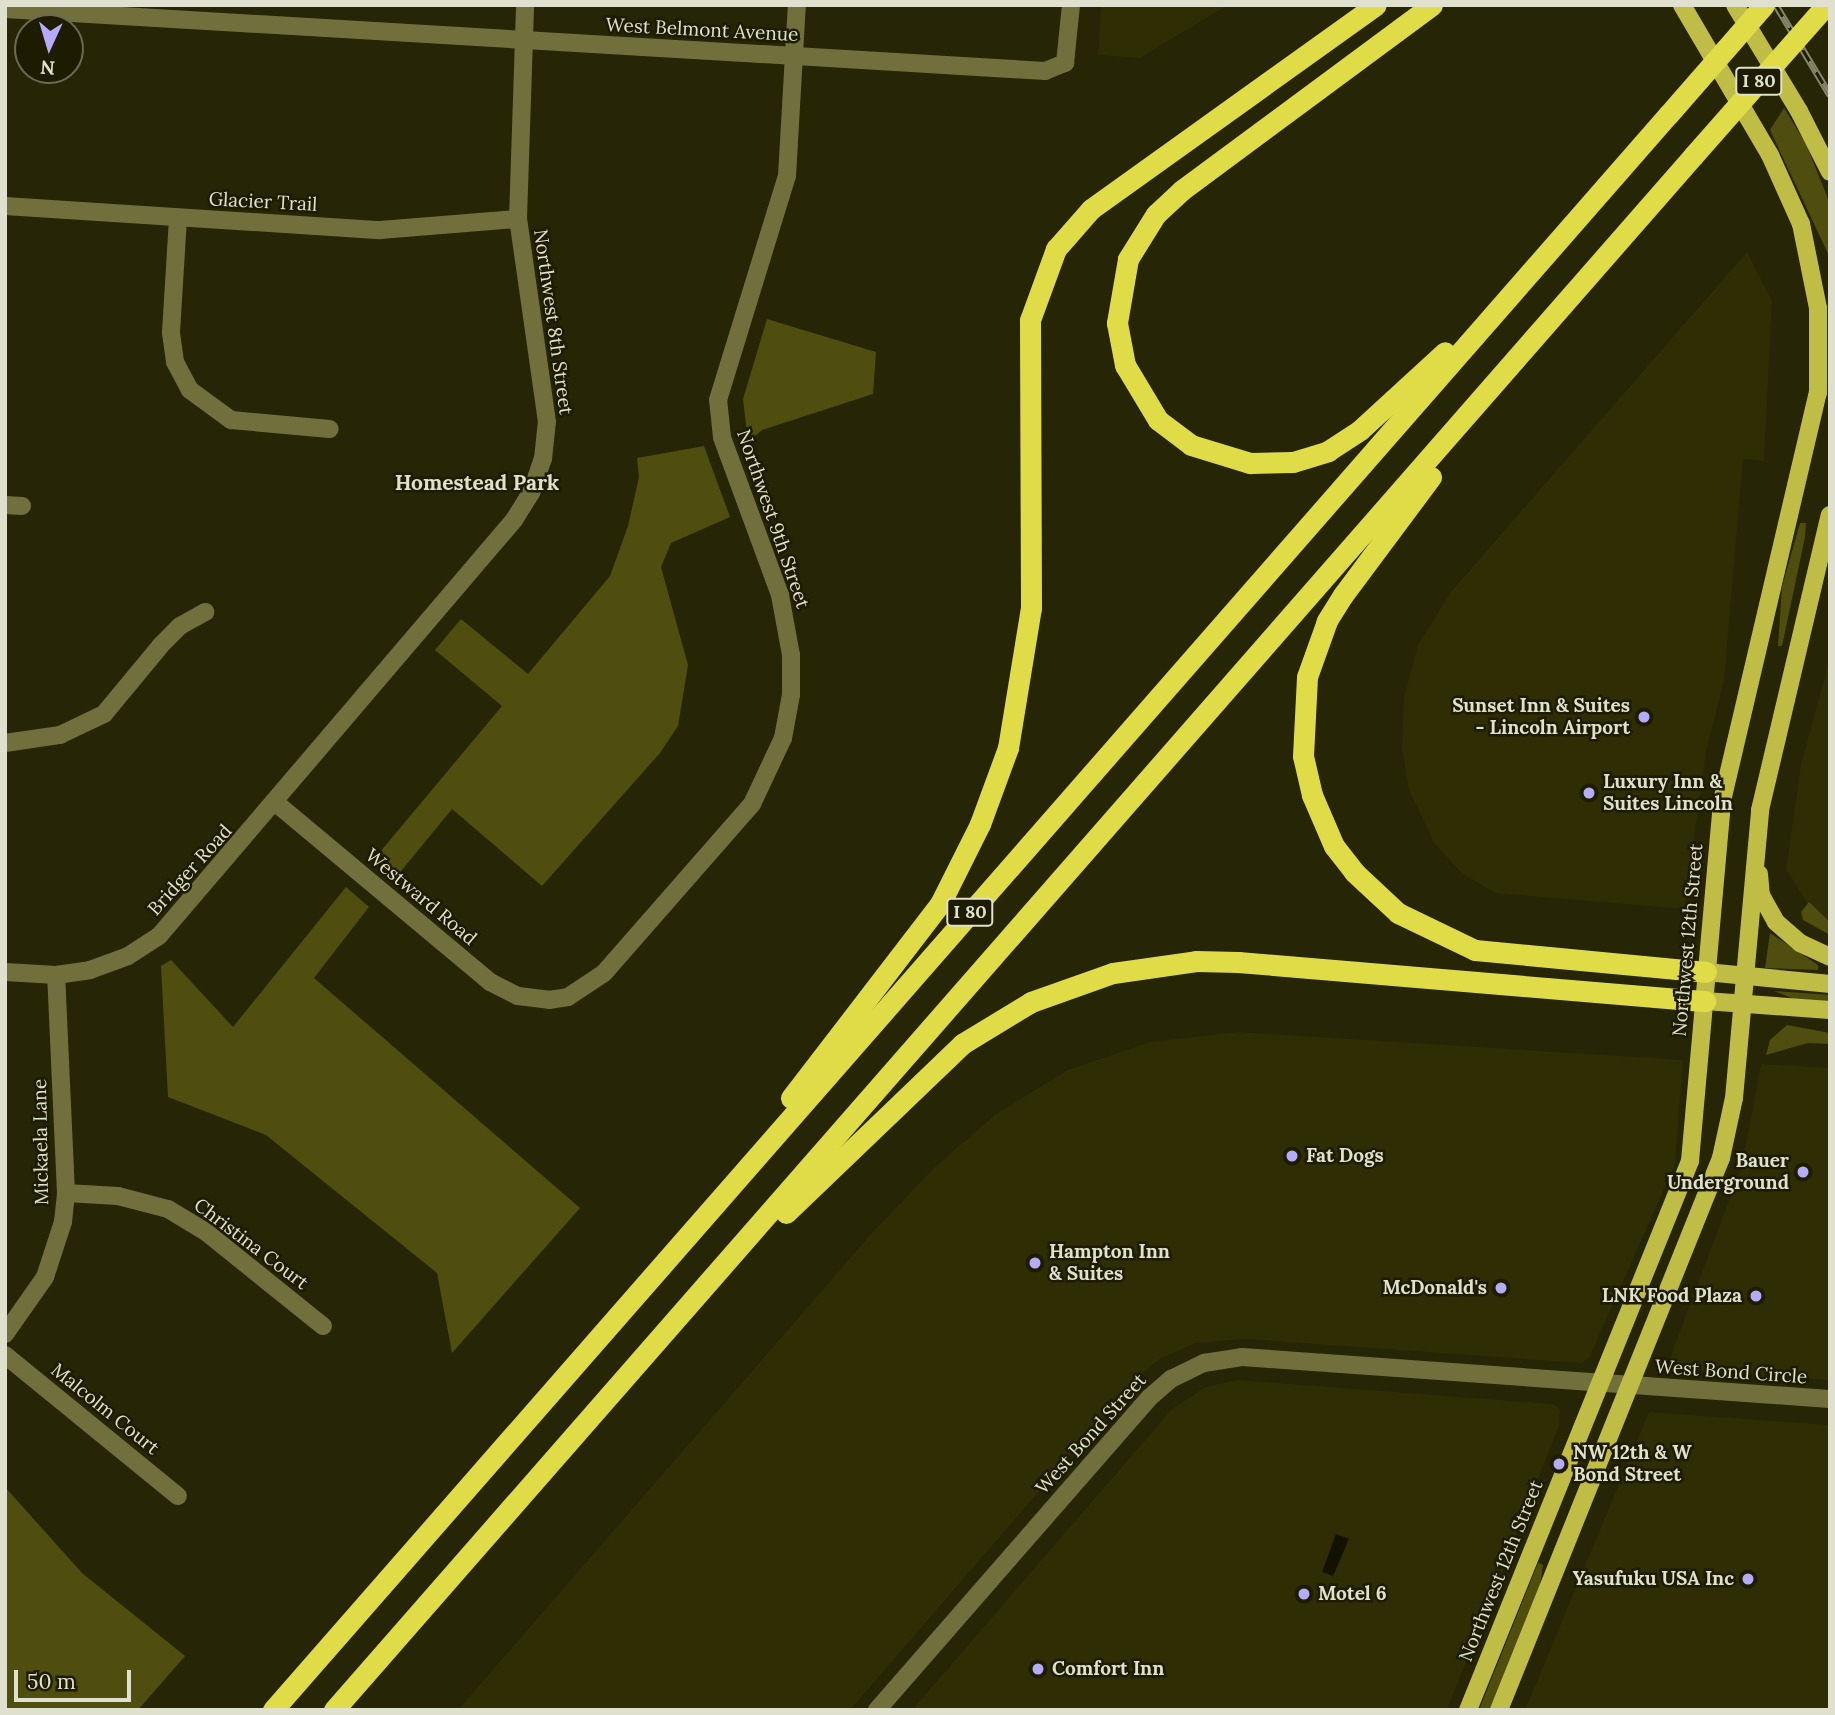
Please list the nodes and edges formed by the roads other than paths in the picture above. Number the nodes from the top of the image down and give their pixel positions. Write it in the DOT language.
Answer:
graph roads {
  1 [pos="525,5"];
  2 [pos="797,5"];
  3 [pos="1071,5"];
  4 [pos="1376,5"];
  5 [pos="1432,5"];
  6 [pos="1682,5"];
  7 [pos="1735,5"];
  8 [pos="1764,5"];
  9 [pos="1826,5"];
  10 [pos="5,9"];
  11 [pos="523,40"];
  12 [pos="794,56"];
  13 [pos="1830,172"];
  14 [pos="5,206"];
  15 [pos="178,218"];
  16 [pos="517,219"];
  17 [pos="1529,274"];
  18 [pos="1534,340"];
  19 [pos="330,429"];
  20 [pos="1830,515"];
  21 [pos="205,612"];
  22 [pos="5,743"];
  23 [pos="276,803"];
  24 [pos="1755,846"];
  25 [pos="1830,957"];
  26 [pos="5,972"];
  27 [pos="1706,972"];
  28 [pos="55,975"];
  29 [pos="1744,977"];
  30 [pos="1830,984"];
  31 [pos="549,1000"];
  32 [pos="1704,1001"];
  33 [pos="1742,1003"];
  34 [pos="1830,1010"];
  35 [pos="66,1193"];
  36 [pos="634,1298"];
  37 [pos="671,1324"];
  38 [pos="323,1326"];
  39 [pos="5,1334"];
  40 [pos="5,1356"];
  41 [pos="1600,1385"];
  42 [pos="1630,1387"];
  43 [pos="1830,1399"];
  44 [pos="177,1496"];
  45 [pos="273,1710"];
  46 [pos="334,1710"];
  47 [pos="877,1710"];
  48 [pos="1468,1710"];
  49 [pos="1499,1710"];
  1 -- 11 [label="street, Northwest 8th Street"];
  2 -- 12 [label="street, Northwest 9th Street"];
  3 -- 12 [label="street, West Belmont Avenue"];
  4 -- 36 [label="highway"];
  5 -- 17 [label="highway"];
  6 -- 27 [label="main road, Northwest 12th Street"];
  7 -- 13 [label="main road"];
  8 -- 17 [label="highway, I 80, bridge"];
  9 -- 18 [label="highway, I 80, bridge"];
  10 -- 11 [label="street, West Belmont Avenue"];
  11 -- 12 [label="street, West Belmont Avenue"];
  11 -- 16 [label="street, Northwest 8th Street"];
  12 -- 31 [label="street, Northwest 9th Street"];
  14 -- 15 [label="street, Glacier Trail"];
  15 -- 16 [label="street, Glacier Trail"];
  15 -- 19 [label="street"];
  16 -- 23 [label="street, Northwest 8th Street"];
  17 -- 36 [label="highway, I 80"];
  18 -- 27 [label="highway"];
  18 -- 37 [label="highway, I 80"];
  20 -- 24 [label="main road"];
  21 -- 22 [label="street"];
  23 -- 28 [label="street, Bridger Road"];
  23 -- 31 [label="street, Westward Road"];
  24 -- 25 [label="main road"];
  24 -- 29 [label="main road"];
  26 -- 28 [label="street, Bridger Road"];
  27 -- 29 [label="main road"];
  27 -- 32 [label="main road, Northwest 12th Street"];
  28 -- 35 [label="street, Mickaela Lane"];
  29 -- 30 [label="main road"];
  29 -- 33 [label="main road"];
  32 -- 33 [label="main road"];
  32 -- 37 [label="highway"];
  32 -- 41 [label="main road, Northwest 12th Street"];
  33 -- 34 [label="main road"];
  33 -- 42 [label="main road"];
  35 -- 38 [label="street, Christina Court"];
  35 -- 39 [label="street, Mickaela Lane"];
  36 -- 45 [label="highway, I 80"];
  37 -- 46 [label="highway, I 80"];
  40 -- 44 [label="street, Malcolm Court"];
  41 -- 42 [label="street, West Bond Street"];
  41 -- 47 [label="street, West Bond Street"];
  41 -- 48 [label="main road, Northwest 12th Street"];
  42 -- 43 [label="street, West Bond Circle"];
  42 -- 49 [label="main road"];
}
